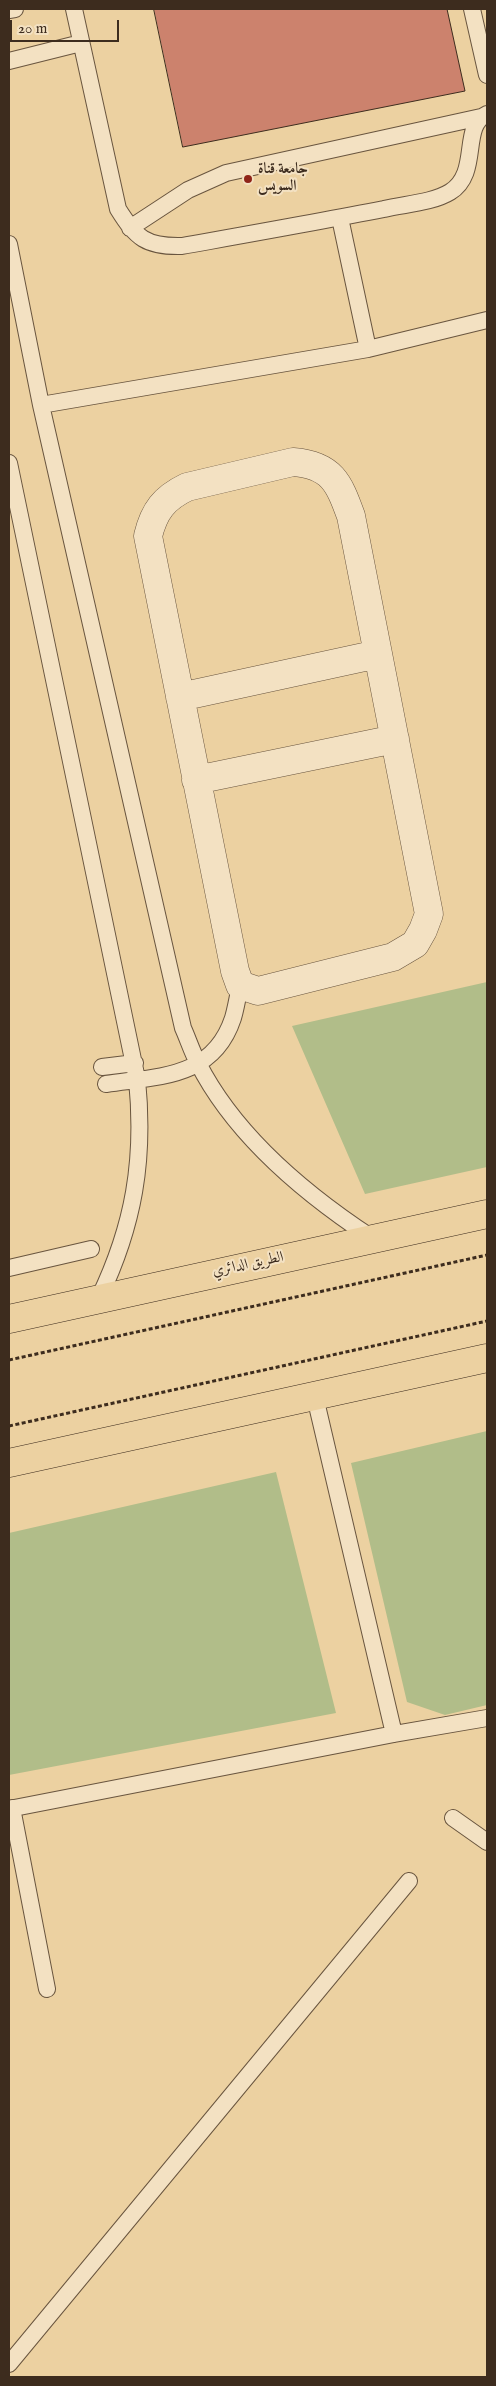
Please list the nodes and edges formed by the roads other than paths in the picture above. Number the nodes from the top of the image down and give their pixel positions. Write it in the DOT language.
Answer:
graph roads {
  1 [pos="15,9"];
  2 [pos="74,9"];
  3 [pos="472,9"];
  4 [pos="9,10"];
  5 [pos="81,44"];
  6 [pos="9,61"];
  7 [pos="487,75"];
  8 [pos="484,115"];
  9 [pos="340,218"];
  10 [pos="130,228"];
  11 [pos="9,244"];
  12 [pos="487,320"];
  13 [pos="368,349"];
  14 [pos="41,405"];
  15 [pos="9,463"];
  16 [pos="378,654"];
  17 [pos="180,697"];
  18 [pos="395,739"];
  19 [pos="196,780"];
  20 [pos="240,985"];
  21 [pos="135,1063"];
  22 [pos="198,1064"];
  23 [pos="102,1067"];
  24 [pos="137,1079"];
  25 [pos="106,1084"];
  26 [pos="487,1214"];
  27 [pos="372,1238"];
  28 [pos="91,1250"];
  29 [pos="9,1268"];
  30 [pos="99,1298"];
  31 [pos="9,1304"];
  32 [pos="44,1312"];
  33 [pos="9,1319"];
  34 [pos="487,1358"];
  35 [pos="315,1397"];
  36 [pos="9,1463"];
  37 [pos="487,1718"];
  38 [pos="394,1734"];
  39 [pos="10,1808"];
  40 [pos="453,1818"];
  41 [pos="487,1842"];
  42 [pos="409,1881"];
  43 [pos="47,1989"];
  44 [pos="9,2364"];
  1 -- 4 [label="lane"];
  2 -- 5 [label="lane"];
  3 -- 7 [label="lane"];
  5 -- 6 [label="lane"];
  5 -- 10 [label="lane"];
  8 -- 9 [label="lane"];
  8 -- 10 [label="lane"];
  9 -- 10 [label="lane"];
  9 -- 13 [label="lane"];
  11 -- 14 [label="lane"];
  12 -- 13 [label="lane"];
  13 -- 14 [label="lane"];
  14 -- 22 [label="lane"];
  15 -- 21 [label="lane"];
  16 -- 17 [label="street"];
  16 -- 17 [label="street"];
  16 -- 18 [label="street"];
  17 -- 19 [label="street"];
  18 -- 19 [label="street"];
  18 -- 20 [label="street"];
  19 -- 20 [label="street"];
  20 -- 22 [label="lane"];
  21 -- 23 [label="lane"];
  21 -- 24 [label="lane"];
  22 -- 24 [label="lane"];
  22 -- 27 [label="lane"];
  24 -- 25 [label="lane"];
  24 -- 30 [label="lane"];
  26 -- 27 [label="main road, الطريق الدائري"];
  27 -- 30 [label="main road, الطريق الدائري"];
  28 -- 29 [label="lane"];
  30 -- 32 [label="main road, الطريق الدائري"];
  31 -- 32 [label="lane"];
  32 -- 33 [label="main road, الطريق الدائري"];
  34 -- 35 [label="main road"];
  35 -- 36 [label="main road"];
  35 -- 38 [label="lane"];
  37 -- 38 [label="lane"];
  38 -- 39 [label="lane"];
  39 -- 43 [label="lane"];
  40 -- 41 [label="lane"];
  42 -- 44 [label="lane"];
}
